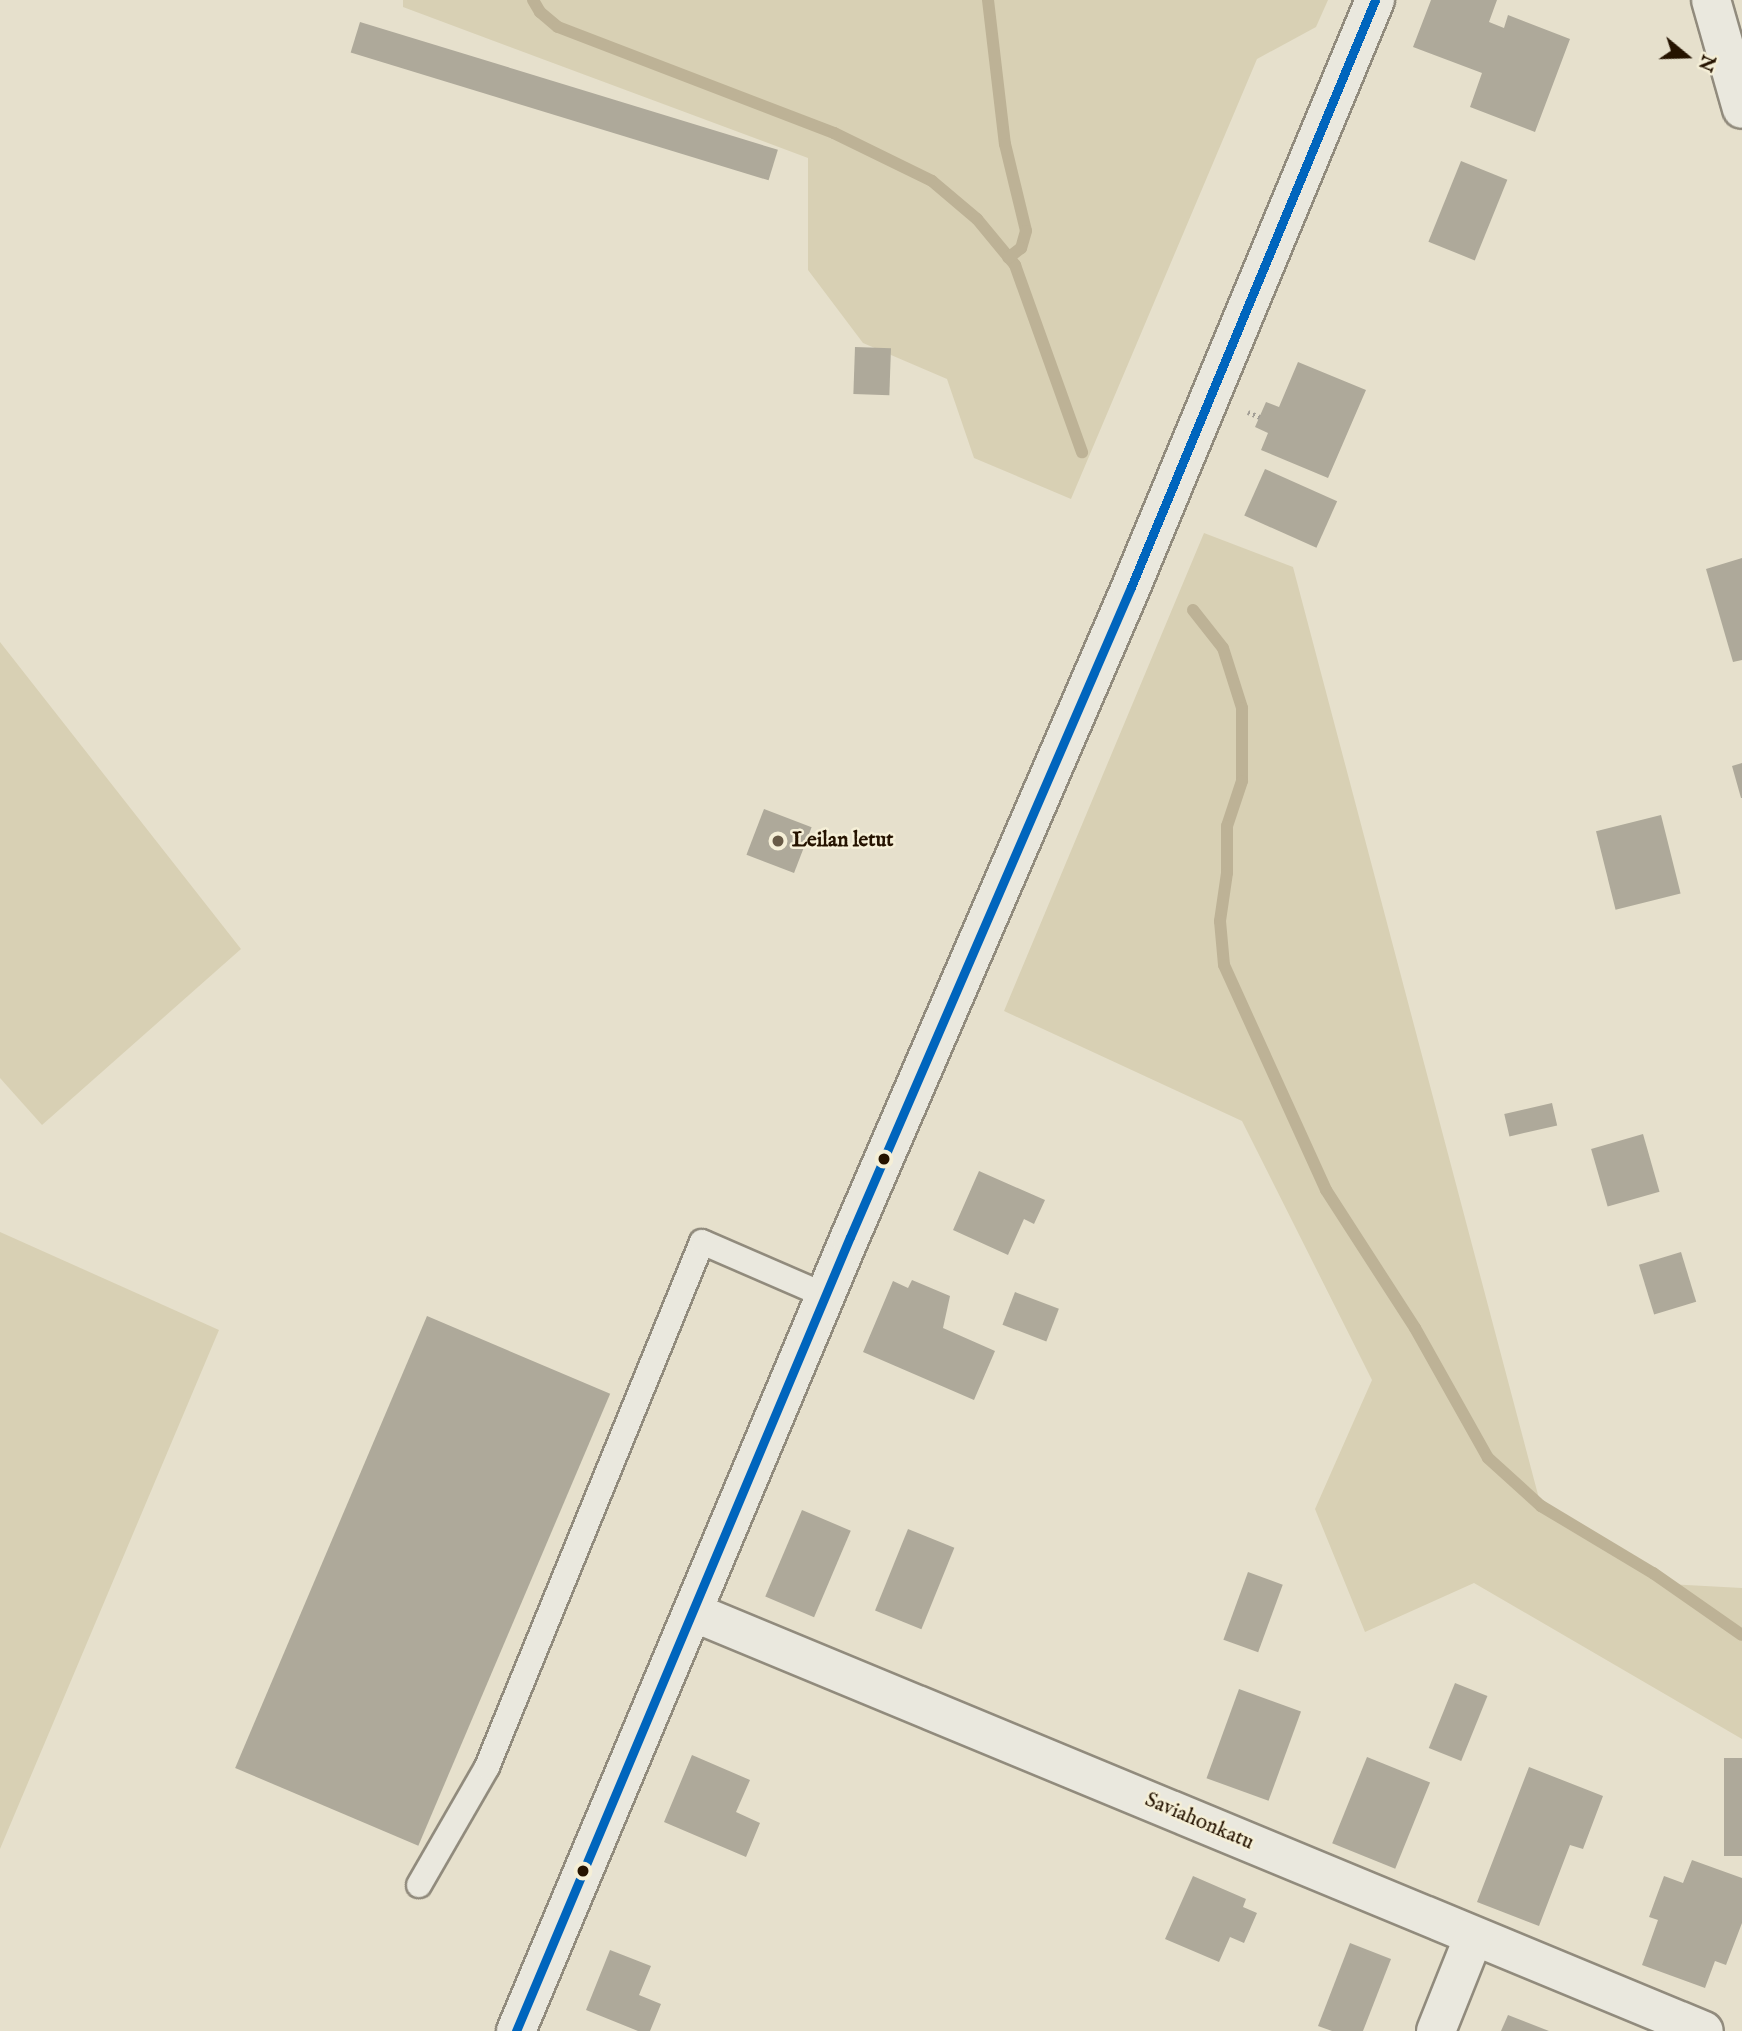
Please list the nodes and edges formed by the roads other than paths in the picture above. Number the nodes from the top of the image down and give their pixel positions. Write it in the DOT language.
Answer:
graph roads {
  1 [pos="1375,0"];
  2 [pos="1711,0"];
  3 [pos="1742,109"];
  4 [pos="826,1296"];
  5 [pos="693,1612"];
  6 [pos="419,1885"];
  7 [pos="1474,1936"];
  8 [pos="516,2031"];
  9 [pos="1436,2031"];
  10 [pos="1704,2031"];
  1 -- 4 [label="street"];
  2 -- 3 [label="street"];
  4 -- 5 [label="street"];
  4 -- 6 [label="lane"];
  5 -- 7 [label="street, Saviahonkatu"];
  5 -- 8 [label="street"];
  7 -- 9 [label="street"];
  7 -- 10 [label="street, Saviahonkatu"];
}
